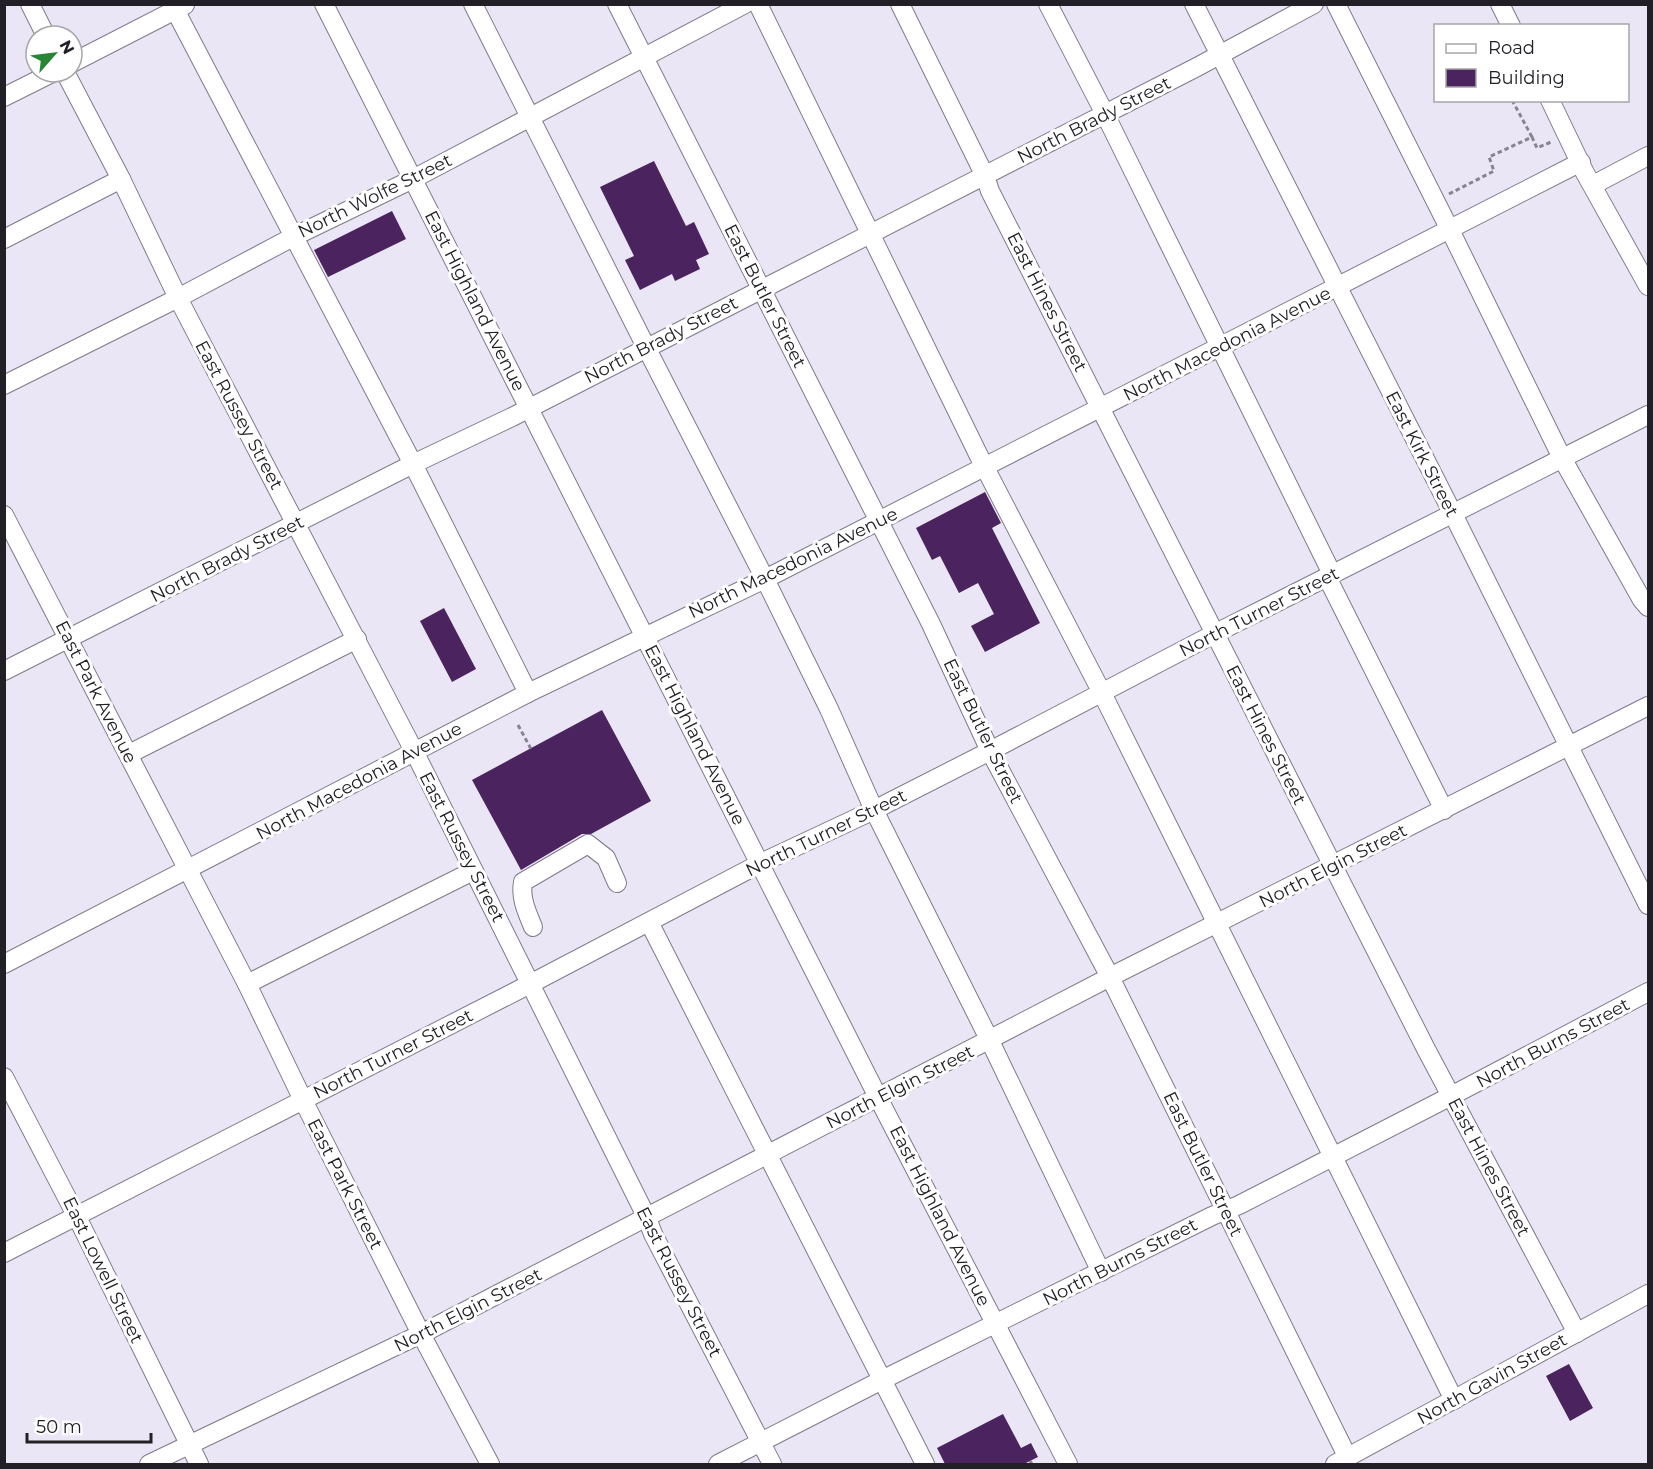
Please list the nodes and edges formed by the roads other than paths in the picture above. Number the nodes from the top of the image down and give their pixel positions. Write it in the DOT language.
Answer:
graph roads {
  1 [pos="30,4"];
  2 [pos="324,4"];
  3 [pos="473,4"];
  4 [pos="617,4"];
  5 [pos="745,4"];
  6 [pos="758,4"];
  7 [pos="900,4"];
  8 [pos="1048,4"];
  9 [pos="1194,4"];
  10 [pos="1314,4"];
  11 [pos="1336,4"];
  12 [pos="1500,4"];
  13 [pos="177,6"];
  14 [pos="40,24"];
  15 [pos="1510,24"];
  16 [pos="1219,54"];
  17 [pos="84,56"];
  18 [pos="645,58"];
  19 [pos="30,84"];
  20 [pos="71,84"];
  21 [pos="4,97"];
  22 [pos="1551,102"];
  23 [pos="1105,114"];
  24 [pos="530,117"];
  25 [pos="1648,156"];
  26 [pos="1581,162"];
  27 [pos="985,176"];
  28 [pos="120,179"];
  29 [pos="413,179"];
  30 [pos="1593,185"];
  31 [pos="1450,230"];
  32 [pos="870,234"];
  33 [pos="293,237"];
  34 [pos="4,239"];
  35 [pos="1648,286"];
  36 [pos="1336,287"];
  37 [pos="761,288"];
  38 [pos="178,298"];
  39 [pos="646,347"];
  40 [pos="1219,348"];
  41 [pos="4,385"];
  42 [pos="529,408"];
  43 [pos="1101,408"];
  44 [pos="1648,415"];
  45 [pos="1562,458"];
  46 [pos="413,464"];
  47 [pos="985,468"];
  48 [pos="1452,512"];
  49 [pos="6,521"];
  50 [pos="878,521"];
  51 [pos="296,524"];
  52 [pos="1329,576"];
  53 [pos="765,579"];
  54 [pos="1648,606"];
  55 [pos="1214,634"];
  56 [pos="645,636"];
  57 [pos="68,638"];
  58 [pos="357,639"];
  59 [pos="4,670"];
  60 [pos="528,693"];
  61 [pos="1102,693"];
  62 [pos="1648,706"];
  63 [pos="1569,747"];
  64 [pos="414,751"];
  65 [pos="990,751"];
  66 [pos="129,754"];
  67 [pos="874,810"];
  68 [pos="1444,810"];
  69 [pos="761,863"];
  70 [pos="1333,866"];
  71 [pos="186,870"];
  72 [pos="473,871"];
  73 [pos="617,884"];
  74 [pos="1648,905"];
  75 [pos="649,922"];
  76 [pos="1216,925"];
  77 [pos="533,927"];
  78 [pos="4,964"];
  79 [pos="1110,977"];
  80 [pos="532,983"];
  81 [pos="247,984"];
  82 [pos="1648,992"];
  83 [pos="990,1041"];
  84 [pos="4,1077"];
  85 [pos="1451,1096"];
  86 [pos="879,1098"];
  87 [pos="303,1100"];
  88 [pos="767,1155"];
  89 [pos="1334,1156"];
  90 [pos="1226,1210"];
  91 [pos="77,1217"];
  92 [pos="647,1218"];
  93 [pos="4,1253"];
  94 [pos="1101,1272"];
  95 [pos="1648,1294"];
  96 [pos="995,1325"];
  97 [pos="1577,1333"];
  98 [pos="421,1334"];
  99 [pos="882,1380"];
  100 [pos="1454,1400"];
  101 [pos="761,1443"];
  102 [pos="189,1445"];
  103 [pos="1341,1461"];
  104 [pos="149,1464"];
  105 [pos="199,1464"];
  106 [pos="490,1464"];
  107 [pos="718,1464"];
  108 [pos="772,1464"];
  109 [pos="925,1464"];
  110 [pos="1068,1464"];
  1 -- 14 [label="street"];
  2 -- 29 [label="street, East Highland Avenue"];
  3 -- 24 [label="street"];
  4 -- 18 [label="street, East Butler Street"];
  5 -- 18 [label="street, North Wolfe Street"];
  6 -- 32 [label="street"];
  7 -- 27 [label="street, East Hines Street"];
  8 -- 23 [label="street"];
  9 -- 16 [label="street, East Kirk Street"];
  10 -- 16 [label="street, North Brady Street"];
  11 -- 31 [label="street"];
  12 -- 15 [label="street"];
  13 -- 17 [label="street"];
  13 -- 33 [label="street"];
  16 -- 23 [label="street, North Brady Street"];
  16 -- 36 [label="street, East Kirk Street"];
  18 -- 24 [label="street, North Wolfe Street"];
  18 -- 37 [label="street, East Butler Street"];
  19 -- 21 [label="street"];
  20 -- 28 [label="street, East Russey Street"];
  22 -- 26 [label="street"];
  23 -- 27 [label="street, North Brady Street"];
  23 -- 40 [label="street"];
  24 -- 29 [label="street, North Wolfe Street"];
  24 -- 39 [label="street"];
  25 -- 30 [label="street"];
  26 -- 30 [label="street"];
  26 -- 31 [label="street, North Macedonia Avenue"];
  27 -- 32 [label="street, North Brady Street"];
  27 -- 43 [label="street, East Hines Street"];
  28 -- 34 [label="street"];
  28 -- 38 [label="street, East Russey Street"];
  29 -- 33 [label="street, North Wolfe Street"];
  29 -- 42 [label="street, East Highland Avenue"];
  30 -- 35 [label="street"];
  31 -- 36 [label="street, North Macedonia Avenue"];
  31 -- 45 [label="street"];
  32 -- 37 [label="street, North Brady Street"];
  32 -- 47 [label="street"];
  33 -- 38 [label="street, North Wolfe Street"];
  33 -- 46 [label="street"];
  36 -- 40 [label="street, North Macedonia Avenue"];
  36 -- 48 [label="street, East Kirk Street"];
  37 -- 39 [label="street, North Brady Street"];
  37 -- 50 [label="street, East Butler Street"];
  38 -- 41 [label="street, North Wolfe Street"];
  38 -- 51 [label="street, East Russey Street"];
  39 -- 42 [label="street, North Brady Street"];
  39 -- 53 [label="street"];
  40 -- 43 [label="street, North Macedonia Avenue"];
  40 -- 52 [label="street"];
  42 -- 46 [label="street, North Brady Street"];
  42 -- 56 [label="street, East Highland Avenue"];
  43 -- 47 [label="street, North Macedonia Avenue"];
  43 -- 55 [label="street, East Hines Street"];
  44 -- 45 [label="street, North Turner Street"];
  45 -- 48 [label="street, North Turner Street"];
  45 -- 54 [label="street"];
  46 -- 51 [label="street, North Brady Street"];
  46 -- 60 [label="street"];
  47 -- 50 [label="street, North Macedonia Avenue"];
  47 -- 61 [label="street"];
  48 -- 52 [label="street, North Turner Street"];
  48 -- 63 [label="street, East Kirk Street"];
  49 -- 57 [label="street, East Park Avenue"];
  50 -- 53 [label="street, North Macedonia Avenue"];
  50 -- 65 [label="street, East Butler Street"];
  51 -- 57 [label="street, North Brady Street"];
  51 -- 58 [label="street, East Russey Street"];
  52 -- 55 [label="street, North Turner Street"];
  52 -- 68 [label="street"];
  53 -- 56 [label="street, North Macedonia Avenue"];
  53 -- 67 [label="street"];
  55 -- 61 [label="street, North Turner Street"];
  55 -- 70 [label="street, East Hines Street"];
  56 -- 60 [label="street, North Macedonia Avenue"];
  56 -- 69 [label="street, East Highland Avenue"];
  57 -- 59 [label="street, North Brady Street"];
  57 -- 66 [label="street, East Park Avenue"];
  58 -- 64 [label="street, East Russey Street"];
  58 -- 66 [label="street"];
  60 -- 64 [label="street, North Macedonia Avenue"];
  61 -- 65 [label="street, North Turner Street"];
  61 -- 76 [label="street"];
  62 -- 63 [label="street, North Elgin Street"];
  63 -- 68 [label="street, North Elgin Street"];
  63 -- 74 [label="street, East Kirk Street"];
  64 -- 71 [label="street, North Macedonia Avenue"];
  64 -- 72 [label="street, East Russey Street"];
  65 -- 67 [label="street, North Turner Street"];
  65 -- 79 [label="street, East Butler Street"];
  66 -- 71 [label="street, East Park Avenue"];
  67 -- 69 [label="street, North Turner Street"];
  67 -- 83 [label="street"];
  68 -- 70 [label="street, North Elgin Street"];
  69 -- 75 [label="street, North Turner Street"];
  69 -- 86 [label="street, East Highland Avenue"];
  70 -- 76 [label="street, North Elgin Street"];
  70 -- 85 [label="street, East Hines Street"];
  71 -- 78 [label="street, North Macedonia Avenue"];
  71 -- 81 [label="street, East Park Street"];
  72 -- 80 [label="street, East Russey Street"];
  72 -- 81 [label="street"];
  73 -- 77 [label="street"];
  75 -- 80 [label="street, North Turner Street"];
  75 -- 88 [label="street"];
  76 -- 79 [label="street, North Elgin Street"];
  76 -- 89 [label="street"];
  79 -- 83 [label="street, North Elgin Street"];
  79 -- 90 [label="street, East Butler Street"];
  80 -- 87 [label="street, North Turner Street"];
  80 -- 92 [label="street, East Russey Street"];
  81 -- 87 [label="street, East Park Street"];
  82 -- 85 [label="street, North Burns Street"];
  83 -- 86 [label="street, North Elgin Street"];
  83 -- 94 [label="street"];
  84 -- 91 [label="street, East Lowell Street"];
  85 -- 89 [label="street, North Burns Street"];
  85 -- 97 [label="street, East Hines Street"];
  86 -- 88 [label="street, North Elgin Street"];
  86 -- 96 [label="street, East Highland Avenue"];
  87 -- 91 [label="street, North Turner Street"];
  87 -- 98 [label="street, East Park Street"];
  88 -- 92 [label="street, North Elgin Street"];
  88 -- 99 [label="street"];
  89 -- 90 [label="street, North Burns Street"];
  89 -- 100 [label="street"];
  90 -- 94 [label="street, North Burns Street"];
  90 -- 103 [label="street, East Butler Street"];
  91 -- 93 [label="street, North Turner Street"];
  91 -- 102 [label="street, East Lowell Street"];
  92 -- 98 [label="street, North Elgin Street"];
  92 -- 101 [label="street, East Russey Street"];
  94 -- 96 [label="street, North Burns Street"];
  95 -- 97 [label="street, North Gavin Street"];
  96 -- 99 [label="street, North Burns Street"];
  96 -- 110 [label="street, East Highland Avenue"];
  97 -- 100 [label="street, North Gavin Street"];
  98 -- 102 [label="street, North Elgin Street"];
  98 -- 106 [label="street, East Park Street"];
  99 -- 101 [label="street, North Burns Street"];
  99 -- 109 [label="street"];
  100 -- 103 [label="street, North Gavin Street"];
  101 -- 107 [label="street, North Burns Street"];
  101 -- 108 [label="street, East Russey Street"];
  102 -- 104 [label="street, North Elgin Street"];
  102 -- 105 [label="street, East Lowell Street"];
}
